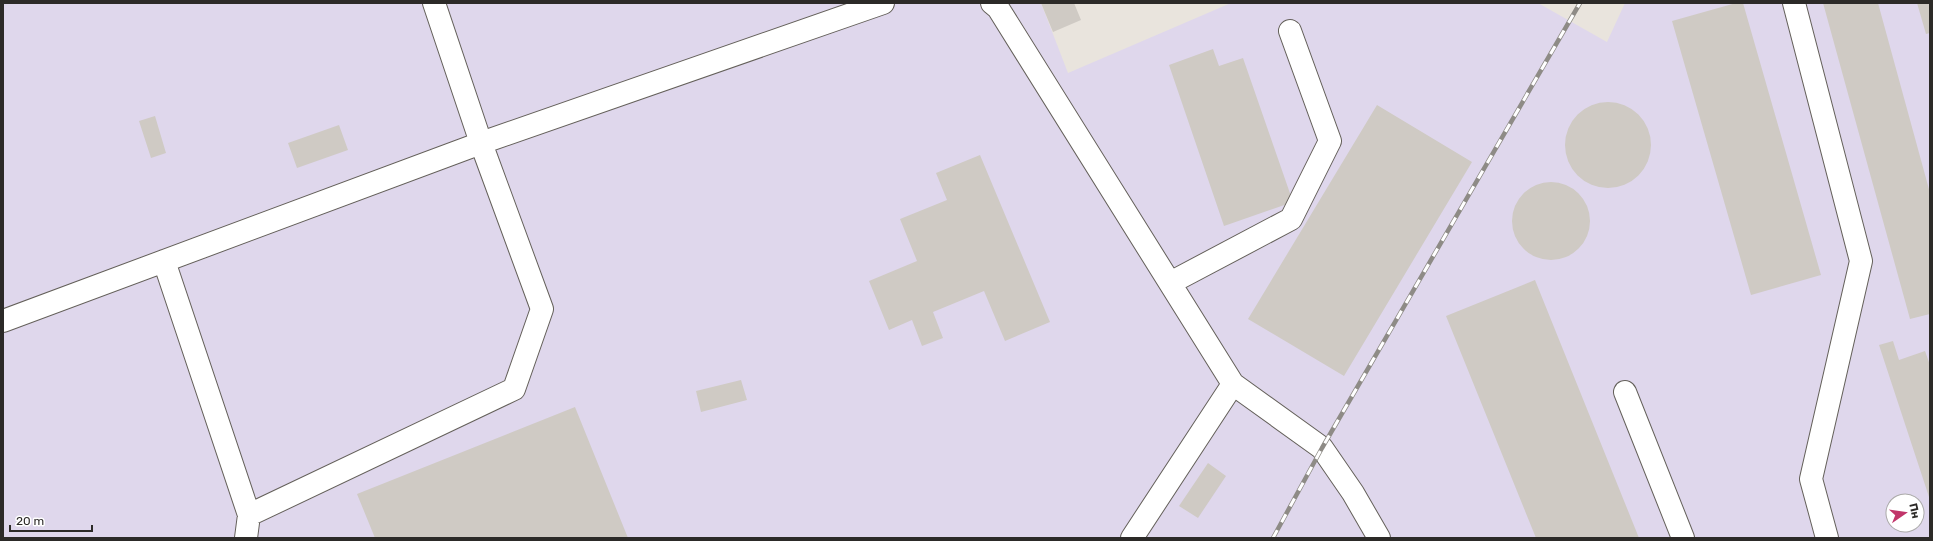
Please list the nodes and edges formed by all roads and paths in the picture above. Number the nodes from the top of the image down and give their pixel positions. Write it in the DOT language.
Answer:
graph roads {
  1 [pos="434,3"];
  2 [pos="883,3"];
  3 [pos="992,3"];
  4 [pos="1794,3"];
  5 [pos="1290,31"];
  6 [pos="481,143"];
  7 [pos="164,261"];
  8 [pos="1170,283"];
  9 [pos="3,321"];
  10 [pos="1234,384"];
  11 [pos="1625,392"];
  12 [pos="249,515"];
  13 [pos="246,538"];
  14 [pos="1132,538"];
  15 [pos="1379,538"];
  16 [pos="1683,538"];
  17 [pos="1827,538"];
  1 -- 6 [label="lane"];
  2 -- 6 [label="lane"];
  3 -- 8 [label="lane"];
  4 -- 17 [label="lane"];
  5 -- 8 [label="lane"];
  6 -- 7 [label="lane"];
  6 -- 12 [label="lane"];
  7 -- 9 [label="lane"];
  7 -- 12 [label="lane"];
  8 -- 10 [label="lane"];
  10 -- 14 [label="lane"];
  10 -- 15 [label="lane"];
  11 -- 16 [label="lane"];
  12 -- 13 [label="lane"];
}
